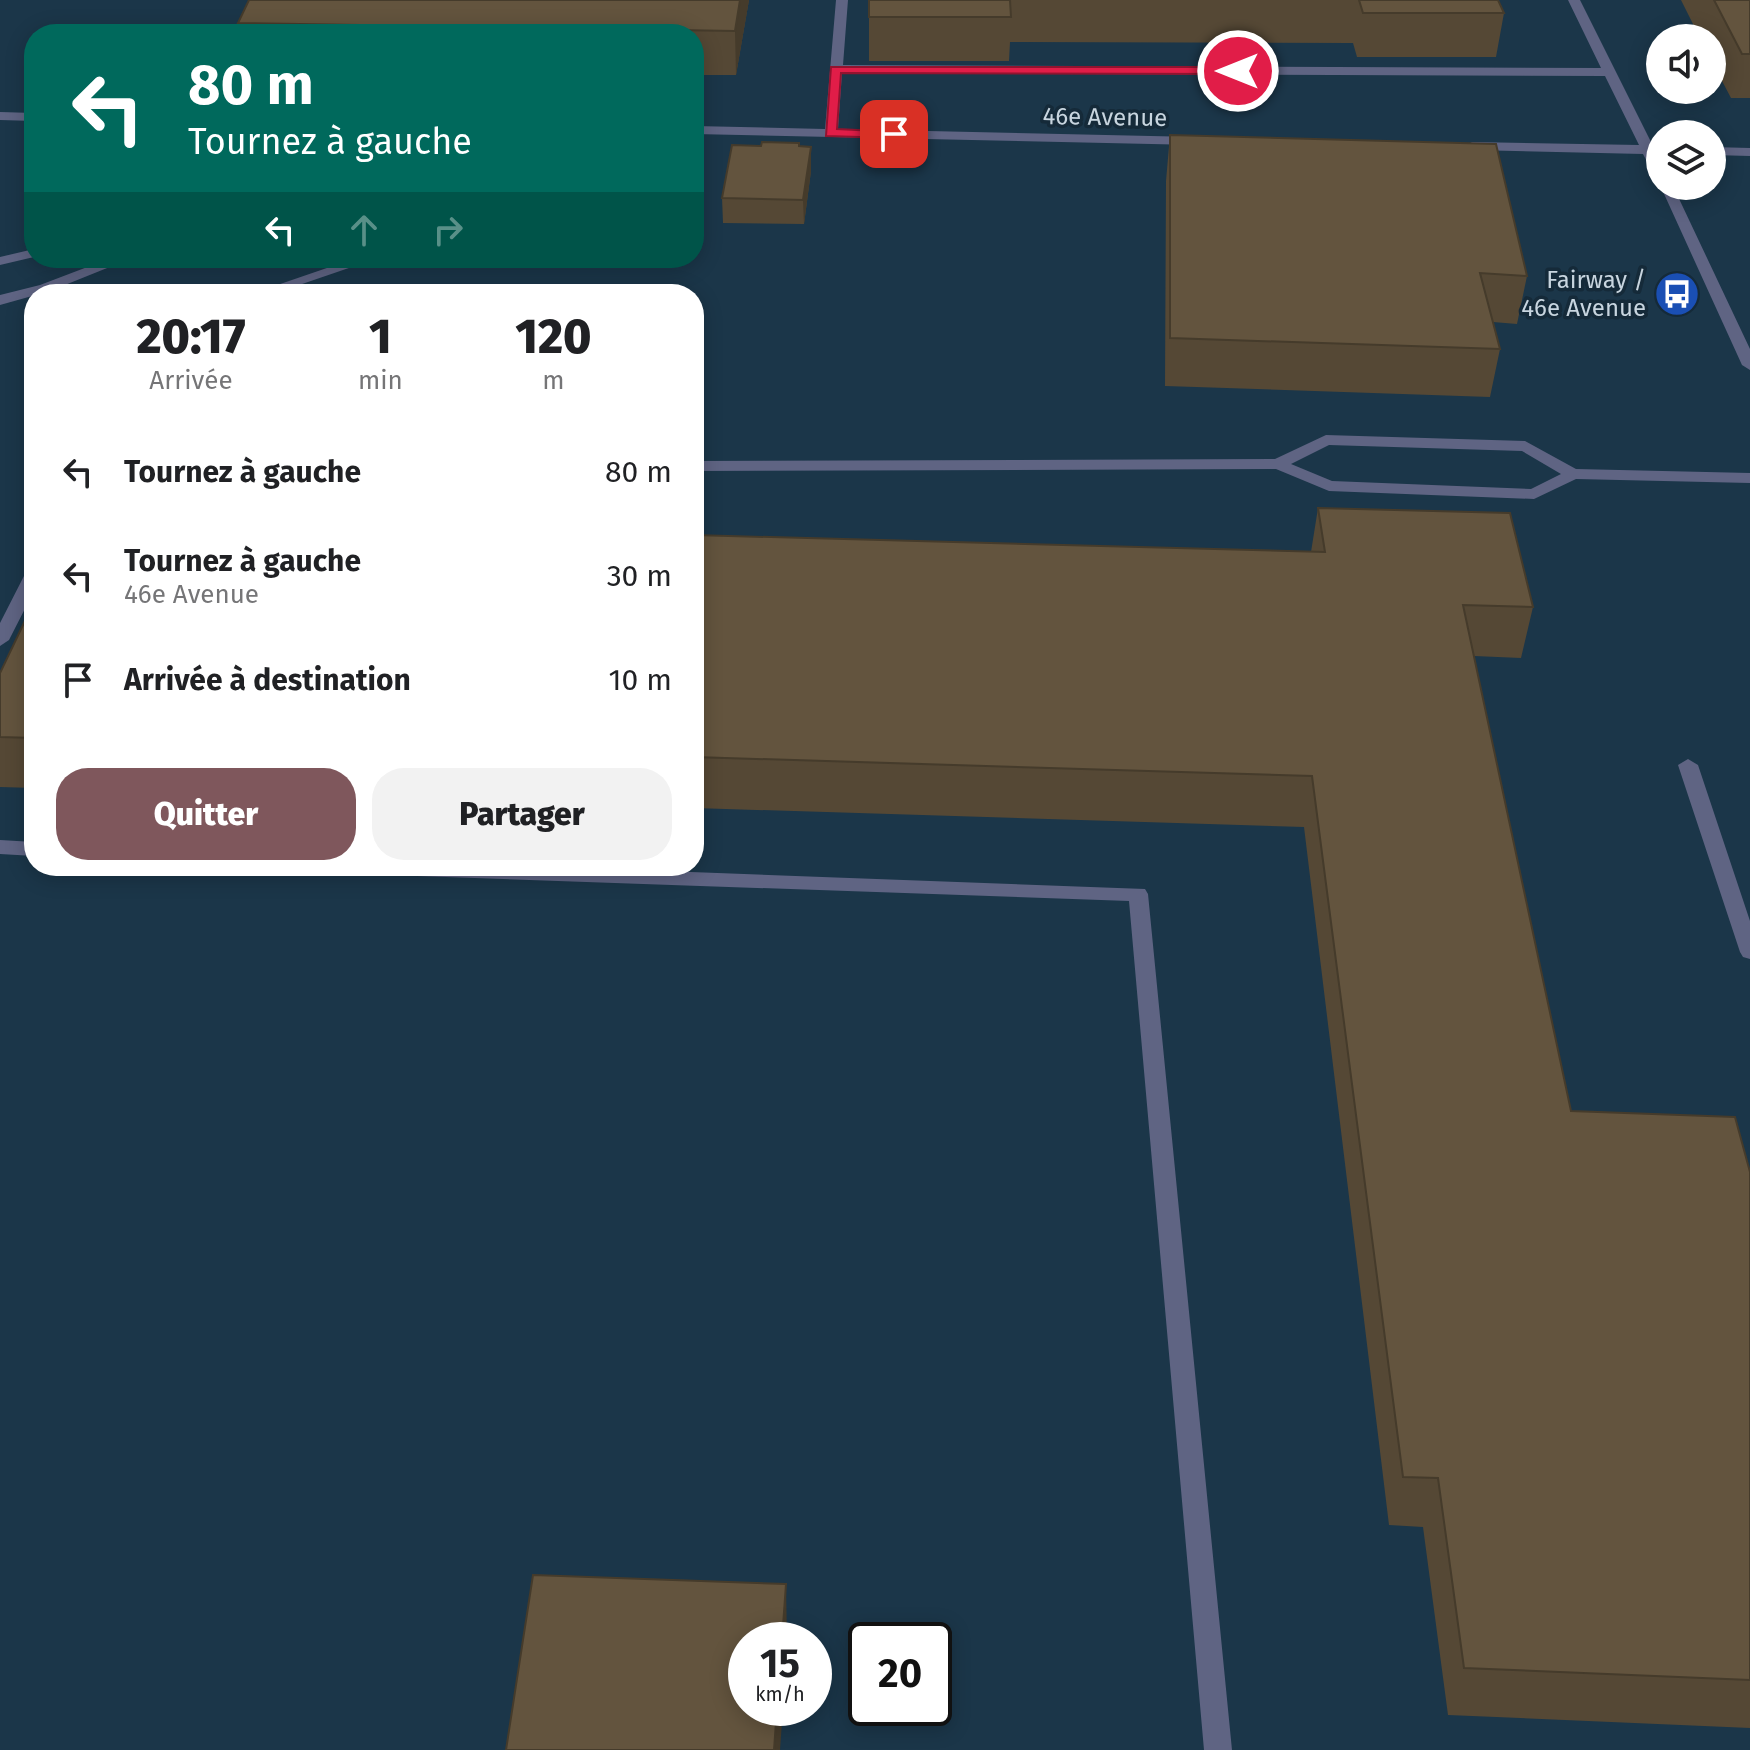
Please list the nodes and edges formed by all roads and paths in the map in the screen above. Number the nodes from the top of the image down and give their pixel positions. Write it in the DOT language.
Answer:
graph roads {
  1 [pos="842,0"];
  2 [pos="1574,0"];
  3 [pos="835,69"];
  4 [pos="1610,72"];
  5 [pos="0,116"];
  6 [pos="24,117"];
  7 [pos="704,130"];
  8 [pos="831,133"];
  9 [pos="1646,136"];
  10 [pos="1208,141"];
  11 [pos="1460,146"];
  12 [pos="1646,150"];
  13 [pos="1726,151"];
  14 [pos="1750,152"];
  15 [pos="1673,200"];
  16 [pos="24,255"];
  17 [pos="0,261"];
  18 [pos="98,268"];
  19 [pos="340,268"];
  20 [pos="56,284"];
  21 [pos="289,284"];
  22 [pos="24,294"];
  23 [pos="0,300"];
  24 [pos="1750,365"];
  25 [pos="1278,464"];
  26 [pos="704,466"];
  27 [pos="1573,474"];
  28 [pos="1750,478"];
  29 [pos="24,593"];
  30 [pos="0,640"];
  31 [pos="1688,765"];
  32 [pos="0,847"];
  33 [pos="24,848"];
  34 [pos="620,876"];
  35 [pos="1750,952"];
  36 [pos="1218,1750"];
  1 -- 3 [label="street"];
  2 -- 4 [label="street"];
  3 -- 4 [label="street"];
  3 -- 8 [label="street"];
  4 -- 9 [label="street"];
  5 -- 6 [label="street"];
  7 -- 8 [label="street, 46e Avenue"];
  8 -- 10 [label="street, 46e Avenue"];
  11 -- 12 [label="street"];
  13 -- 14 [label="street"];
  15 -- 24 [label="street"];
  16 -- 17 [label="street"];
  18 -- 20 [label="street"];
  19 -- 21 [label="street"];
  22 -- 23 [label="street"];
  25 -- 26 [label="street"];
  25 -- 27 [label="street"];
  25 -- 27 [label="street"];
  27 -- 28 [label="street"];
  29 -- 30 [label="street"];
  31 -- 35 [label="street"];
  32 -- 33 [label="street"];
  34 -- 36 [label="street"];
}
